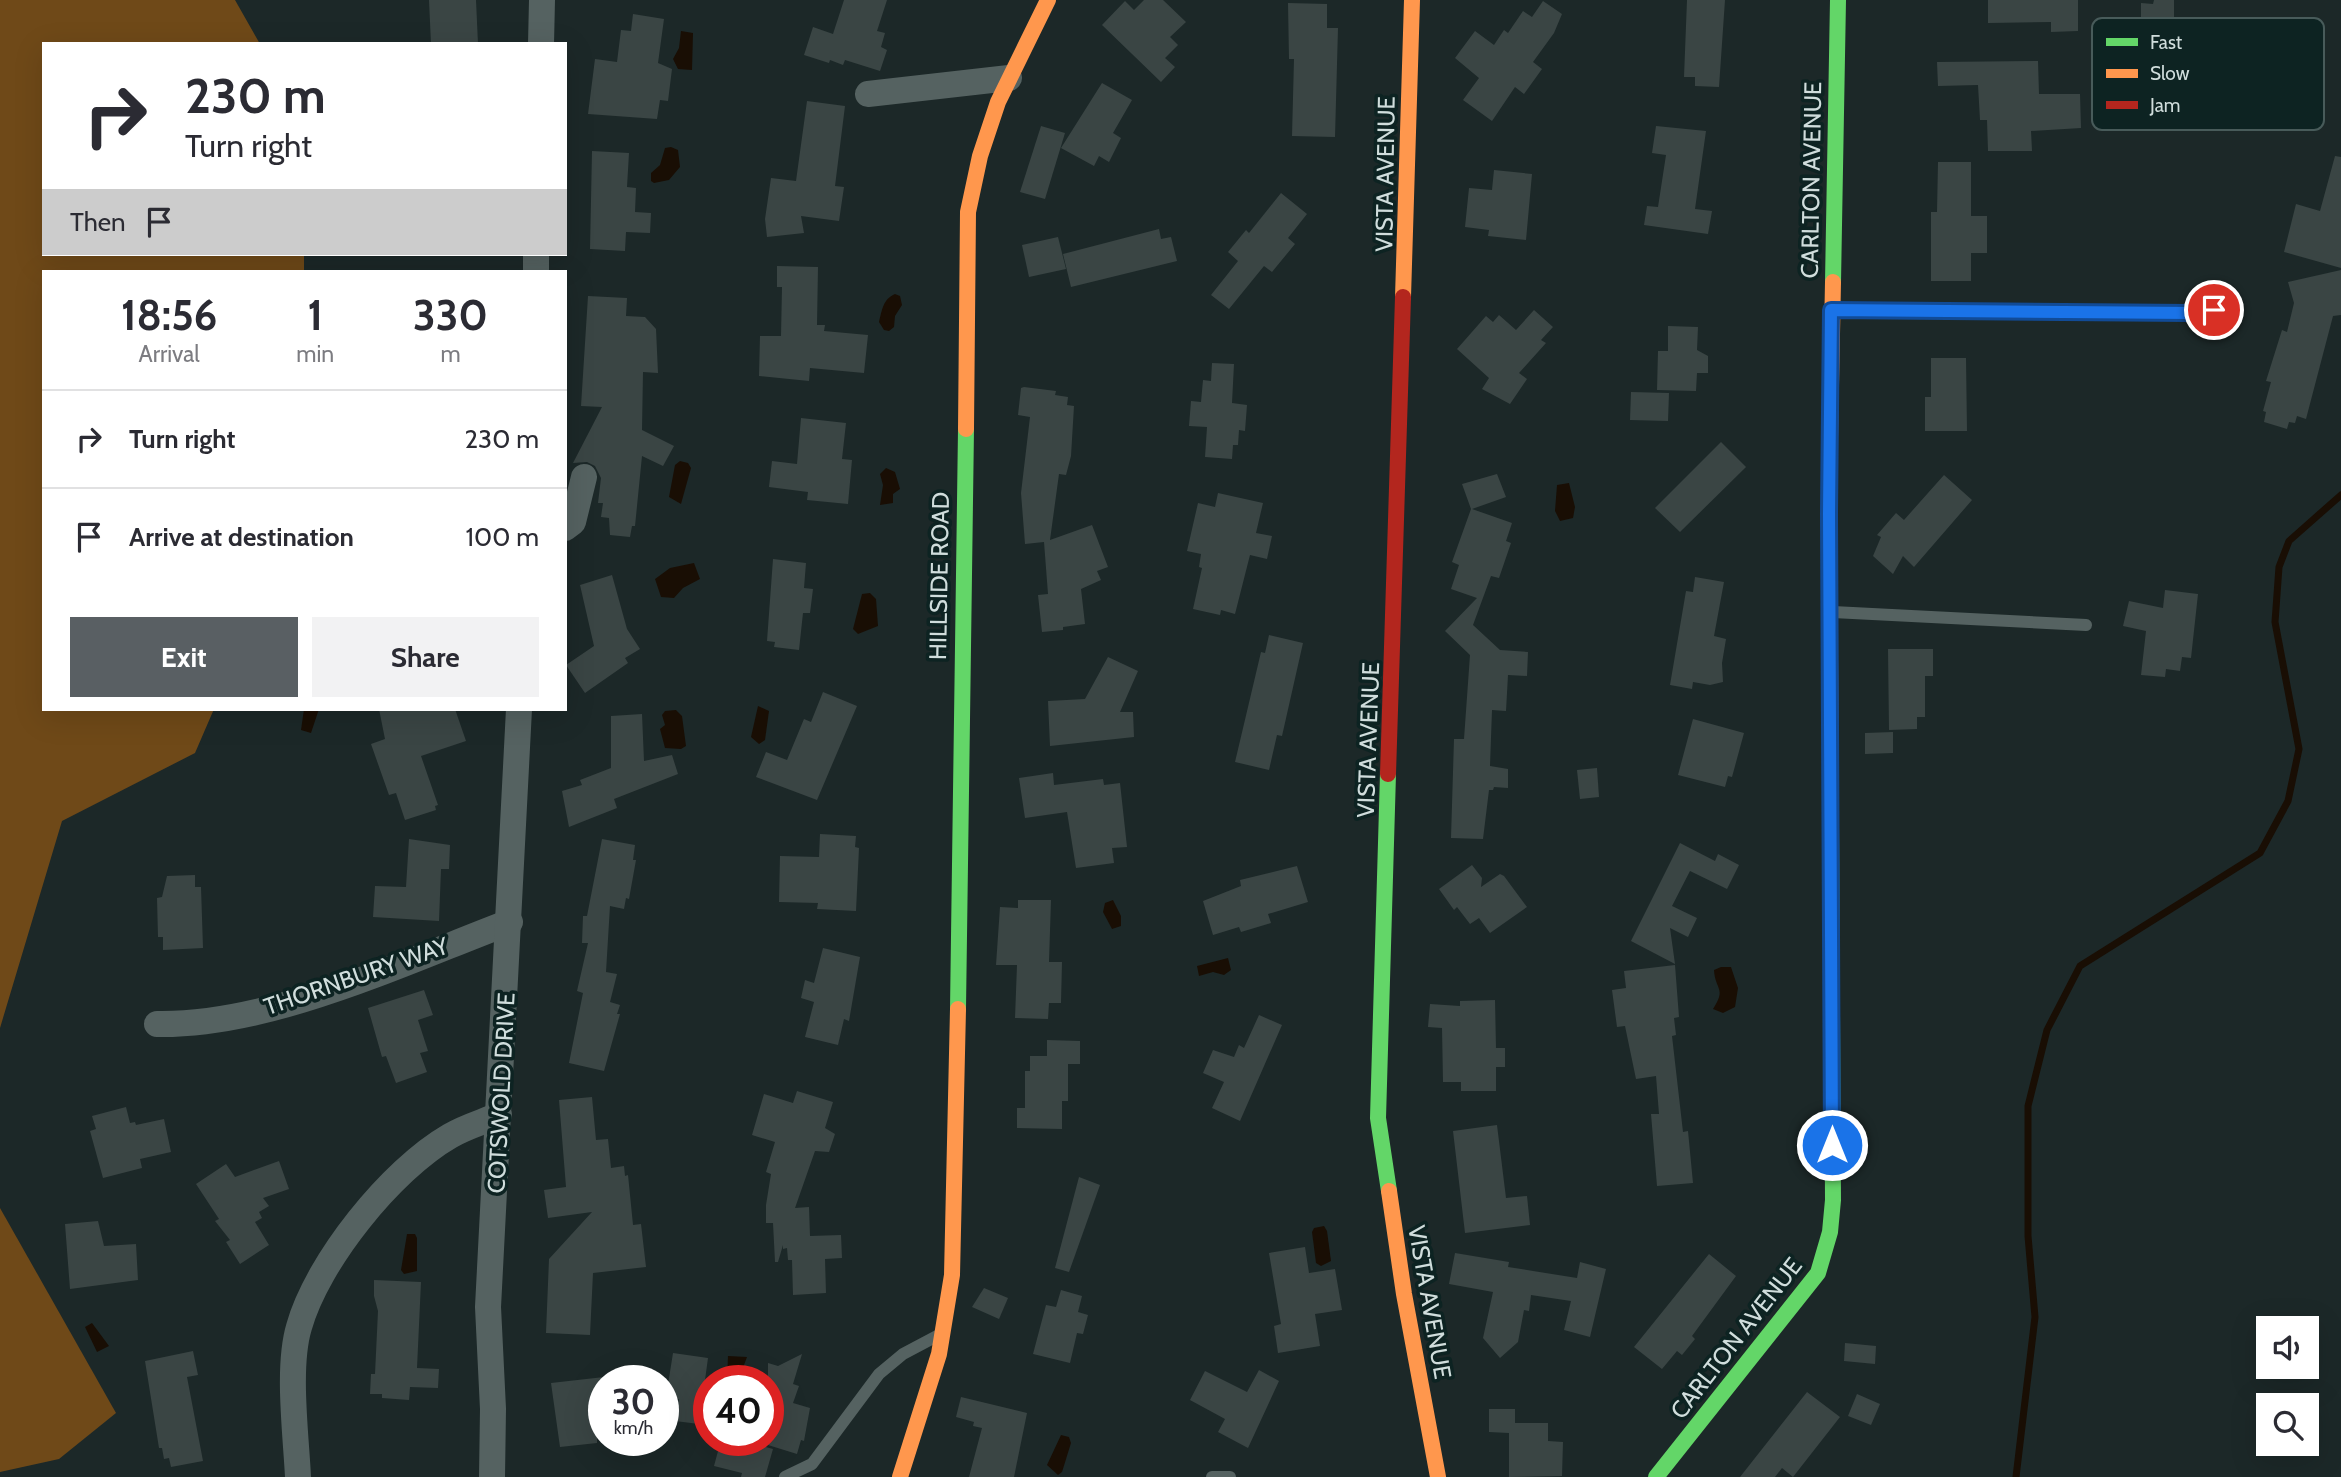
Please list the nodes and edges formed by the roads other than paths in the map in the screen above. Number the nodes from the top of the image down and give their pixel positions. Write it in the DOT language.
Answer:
graph roads {
  1 [pos="542,0"];
  2 [pos="1048,0"];
  3 [pos="1412,0"];
  4 [pos="1838,0"];
  5 [pos="541,42"];
  6 [pos="1009,78"];
  7 [pos="868,94"];
  8 [pos="1831,310"];
  9 [pos="2214,310"];
  10 [pos="584,477"];
  11 [pos="567,526"];
  12 [pos="1829,611"];
  13 [pos="2086,625"];
  14 [pos="519,711"];
  15 [pos="510,922"];
  16 [pos="157,1024"];
  17 [pos="499,1115"];
  18 [pos="943,1333"];
  19 [pos="298,1477"];
  20 [pos="492,1477"];
  21 [pos="785,1477"];
  22 [pos="900,1477"];
  23 [pos="1212,1477"];
  24 [pos="1230,1477"];
  25 [pos="1438,1477"];
  26 [pos="1656,1477"];
  1 -- 5 [label="street"];
  2 -- 6 [label="street, HILLSIDE ROAD"];
  3 -- 25 [label="street, VISTA AVENUE"];
  4 -- 8 [label="street, CARLTON AVENUE"];
  6 -- 7 [label="street"];
  6 -- 18 [label="street, HILLSIDE ROAD"];
  8 -- 9 [label="lane"];
  8 -- 12 [label="street, CARLTON AVENUE"];
  10 -- 11 [label="street"];
  12 -- 13 [label="lane"];
  12 -- 26 [label="street, CARLTON AVENUE"];
  14 -- 15 [label="street, COTSWOLD DRIVE"];
  15 -- 16 [label="street, THORNBURY WAY"];
  15 -- 17 [label="street, COTSWOLD DRIVE"];
  17 -- 19 [label="street"];
  17 -- 20 [label="street, COTSWOLD DRIVE"];
  18 -- 21 [label="lane"];
  18 -- 22 [label="street"];
  23 -- 24 [label="lane"];
}
